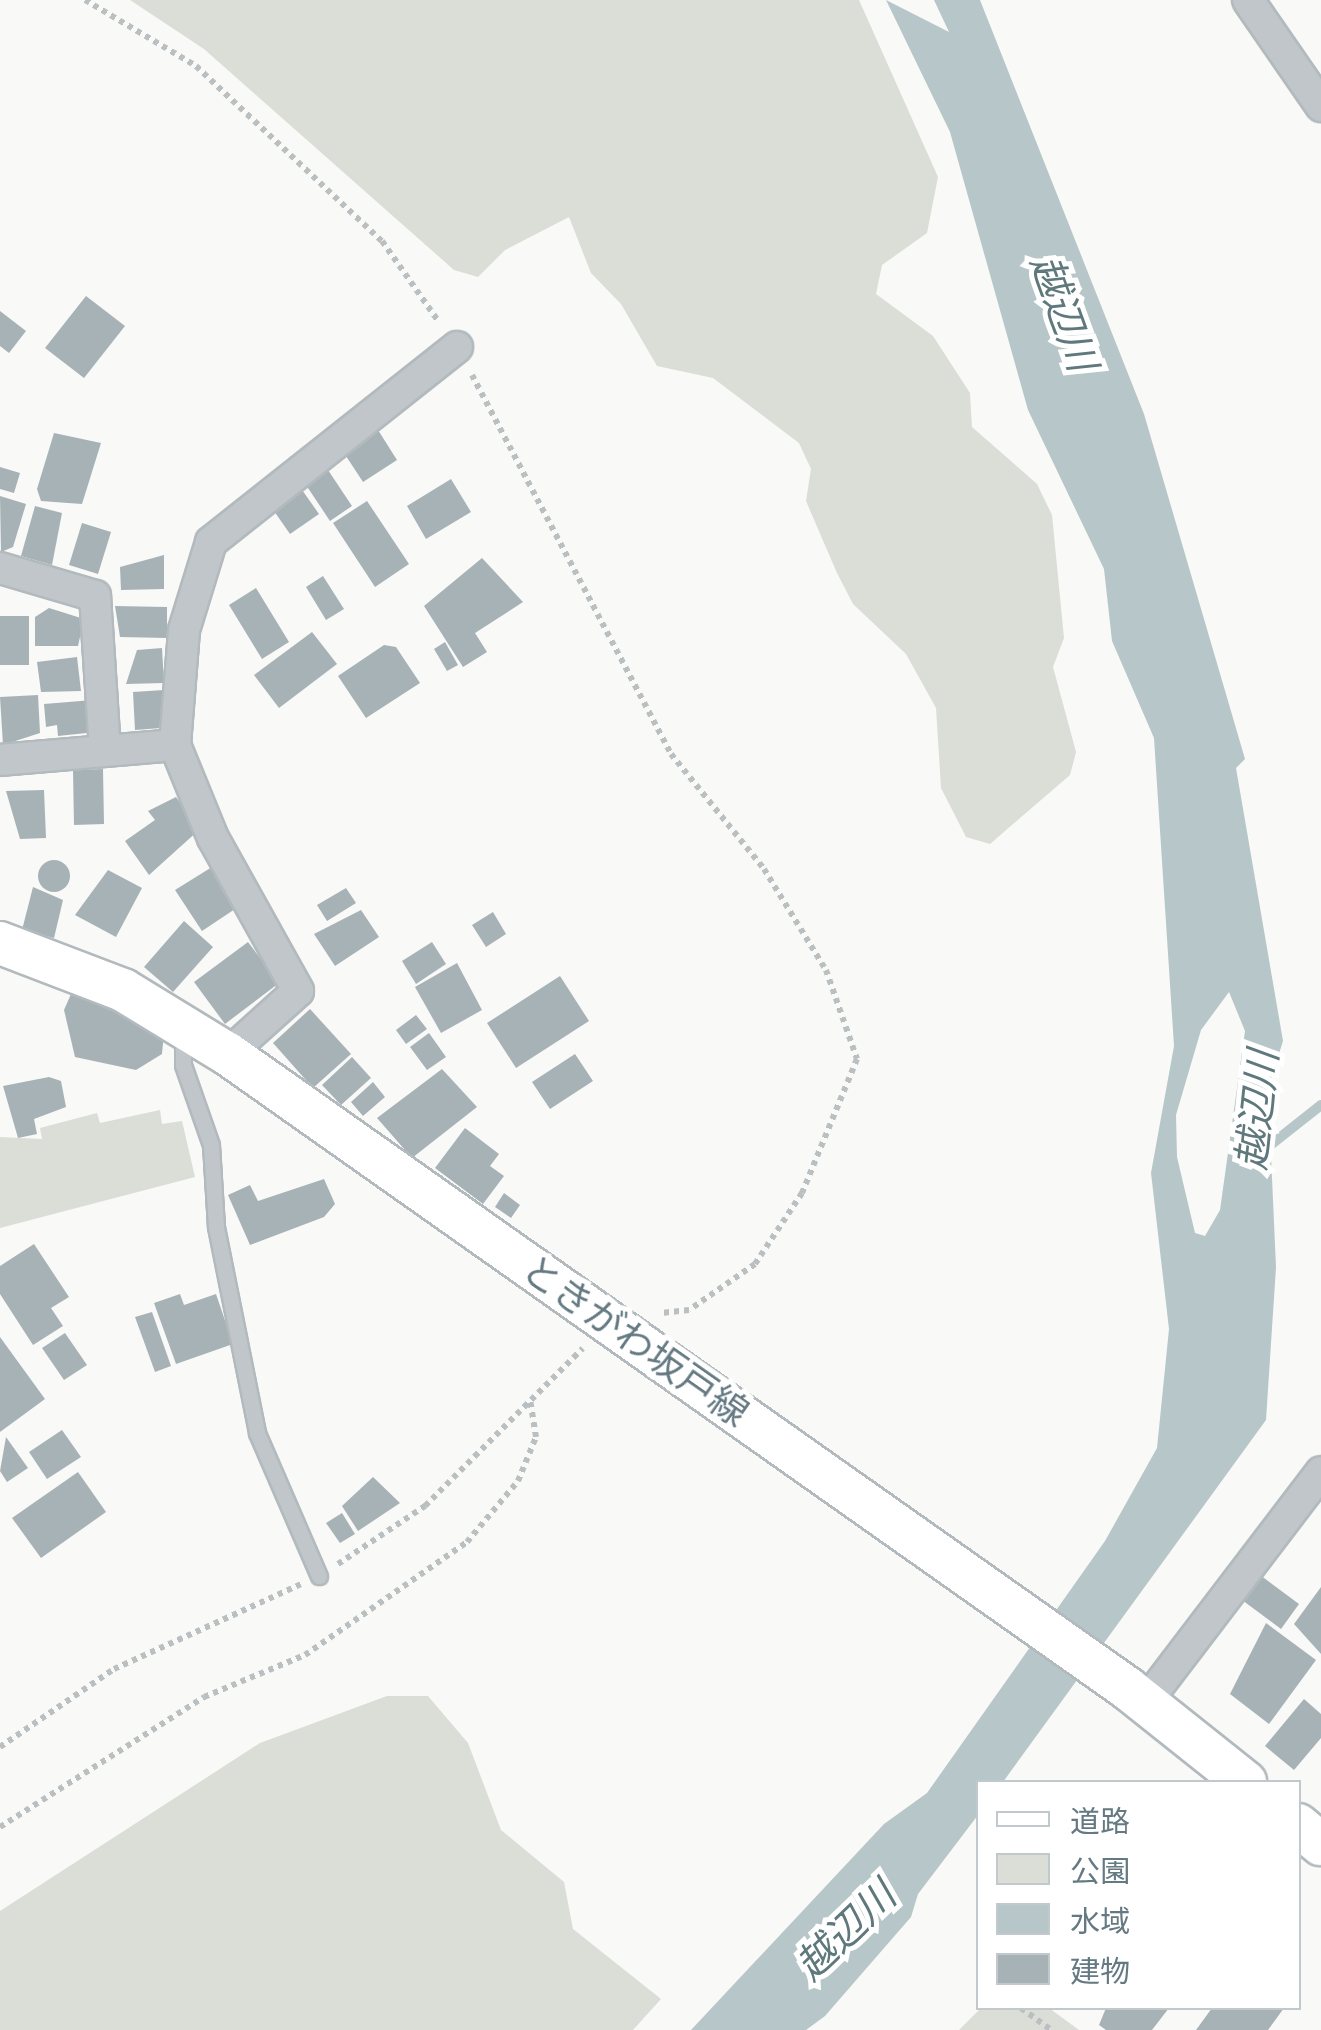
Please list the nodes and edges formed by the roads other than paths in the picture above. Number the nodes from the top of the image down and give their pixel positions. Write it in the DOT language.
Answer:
graph roads {
  1 [pos="1248,0"];
  2 [pos="1321,106"];
  3 [pos="457,348"];
  4 [pos="0,568"];
  5 [pos="175,745"];
  6 [pos="105,751"];
  7 [pos="0,760"];
  8 [pos="0,943"];
  9 [pos="183,1024"];
  10 [pos="228,1054"];
  11 [pos="1321,1472"];
  12 [pos="319,1576"];
  13 [pos="1137,1695"];
  14 [pos="1243,1780"];
  15 [pos="1301,1827"];
  16 [pos="1321,1844"];
  1 -- 2 [label="street"];
  3 -- 5 [label="street"];
  4 -- 6 [label="street"];
  5 -- 6 [label="street"];
  5 -- 10 [label="street"];
  6 -- 7 [label="street"];
  8 -- 9 [label="main road, ときがわ坂戸線"];
  9 -- 10 [label="main road, ときがわ坂戸線"];
  9 -- 12 [label="lane"];
  10 -- 13 [label="main road, ときがわ坂戸線"];
  11 -- 13 [label="street"];
  13 -- 14 [label="main road, ときがわ坂戸線"];
  15 -- 16 [label="main road"];
}
